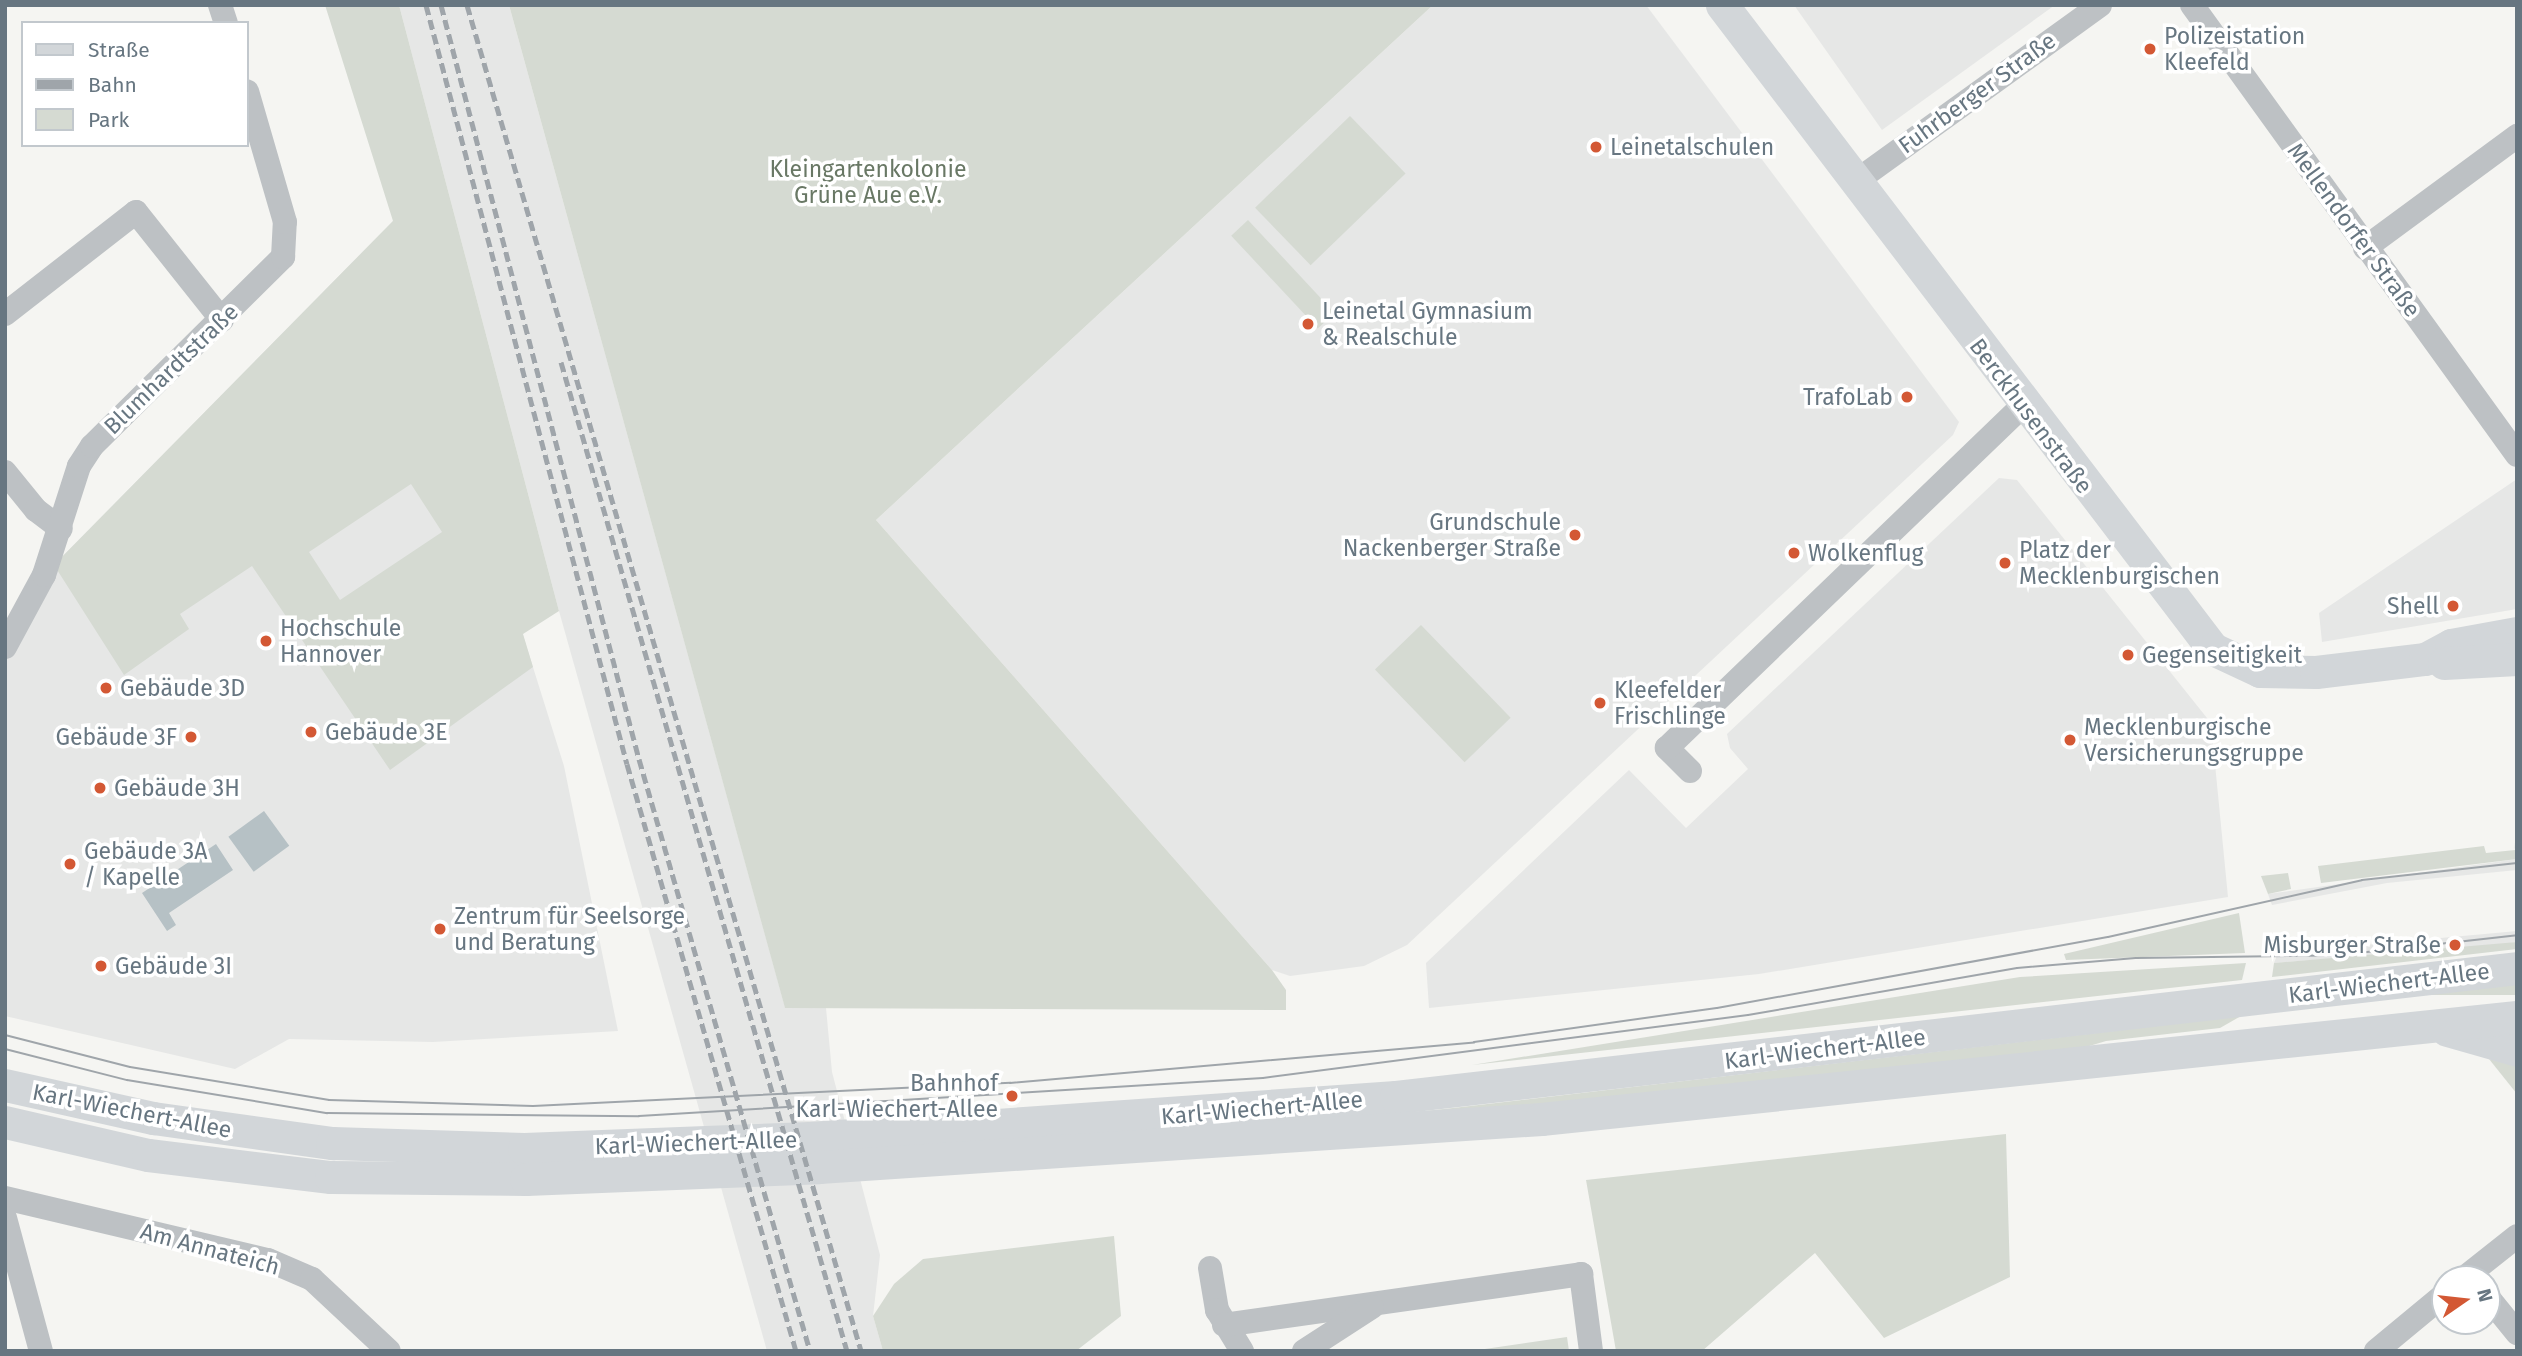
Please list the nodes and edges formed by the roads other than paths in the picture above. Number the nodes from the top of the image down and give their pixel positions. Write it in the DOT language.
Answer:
graph roads {
  1 [pos="1722,5"];
  2 [pos="2100,5"];
  3 [pos="2192,5"];
  4 [pos="248,96"];
  5 [pos="2517,136"];
  6 [pos="1855,182"];
  7 [pos="2365,248"];
  8 [pos="5,314"];
  9 [pos="222,320"];
  10 [pos="2024,405"];
  11 [pos="2517,454"];
  12 [pos="5,472"];
  13 [pos="61,529"];
  14 [pos="2517,633"];
  15 [pos="5,647"];
  16 [pos="2425,659"];
  17 [pos="2517,659"];
  18 [pos="1690,771"];
  19 [pos="2517,968"];
  20 [pos="2517,1017"];
  21 [pos="2435,1026"];
  22 [pos="2517,1051"];
  23 [pos="5,1085"];
  24 [pos="5,1122"];
  25 [pos="892,1148"];
  26 [pos="651,1159"];
  27 [pos="5,1198"];
  28 [pos="5,1218"];
  29 [pos="2517,1236"];
  30 [pos="2483,1265"];
  31 [pos="1210,1268"];
  32 [pos="1378,1302"];
  33 [pos="2431,1306"];
  34 [pos="2501,1313"];
  35 [pos="1224,1325"];
  36 [pos="2517,1333"];
  37 [pos="41,1351"];
  38 [pos="389,1351"];
  39 [pos="1242,1351"];
  40 [pos="1304,1351"];
  41 [pos="1591,1351"];
  42 [pos="2376,1351"];
  1 -- 6 [label="main road, Berckhusenstraße"];
  2 -- 6 [label="street, Fuhrberger Straße"];
  3 -- 7 [label="street, Mellendorfer Straße"];
  4 -- 9 [label="street, Blumhardtstraße"];
  5 -- 7 [label="street"];
  6 -- 10 [label="main road, Berckhusenstraße"];
  7 -- 11 [label="street, Mellendorfer Straße"];
  8 -- 9 [label="street"];
  9 -- 13 [label="street, Blumhardtstraße"];
  10 -- 16 [label="main road, Berckhusenstraße"];
  10 -- 18 [label="street"];
  12 -- 13 [label="street"];
  13 -- 15 [label="street, Blumhardtstraße"];
  14 -- 16 [label="main road, Berckhusenstraße"];
  16 -- 17 [label="main road, Berckhusenstraße"];
  19 -- 25 [label="main road, Karl-Wiechert-Allee"];
  20 -- 21 [label="main road, Karl-Wiechert-Allee"];
  21 -- 22 [label="main road"];
  21 -- 25 [label="main road, Karl-Wiechert-Allee"];
  23 -- 26 [label="main road, Karl-Wiechert-Allee"];
  24 -- 26 [label="main road, Karl-Wiechert-Allee"];
  25 -- 26 [label="main road, Karl-Wiechert-Allee"];
  27 -- 38 [label="street, Am Annateich"];
  28 -- 37 [label="street"];
  29 -- 30 [label="street"];
  31 -- 35 [label="street"];
  32 -- 35 [label="street"];
  32 -- 40 [label="street"];
  32 -- 41 [label="street"];
  33 -- 42 [label="street"];
  34 -- 36 [label="street"];
  35 -- 39 [label="street"];
}
